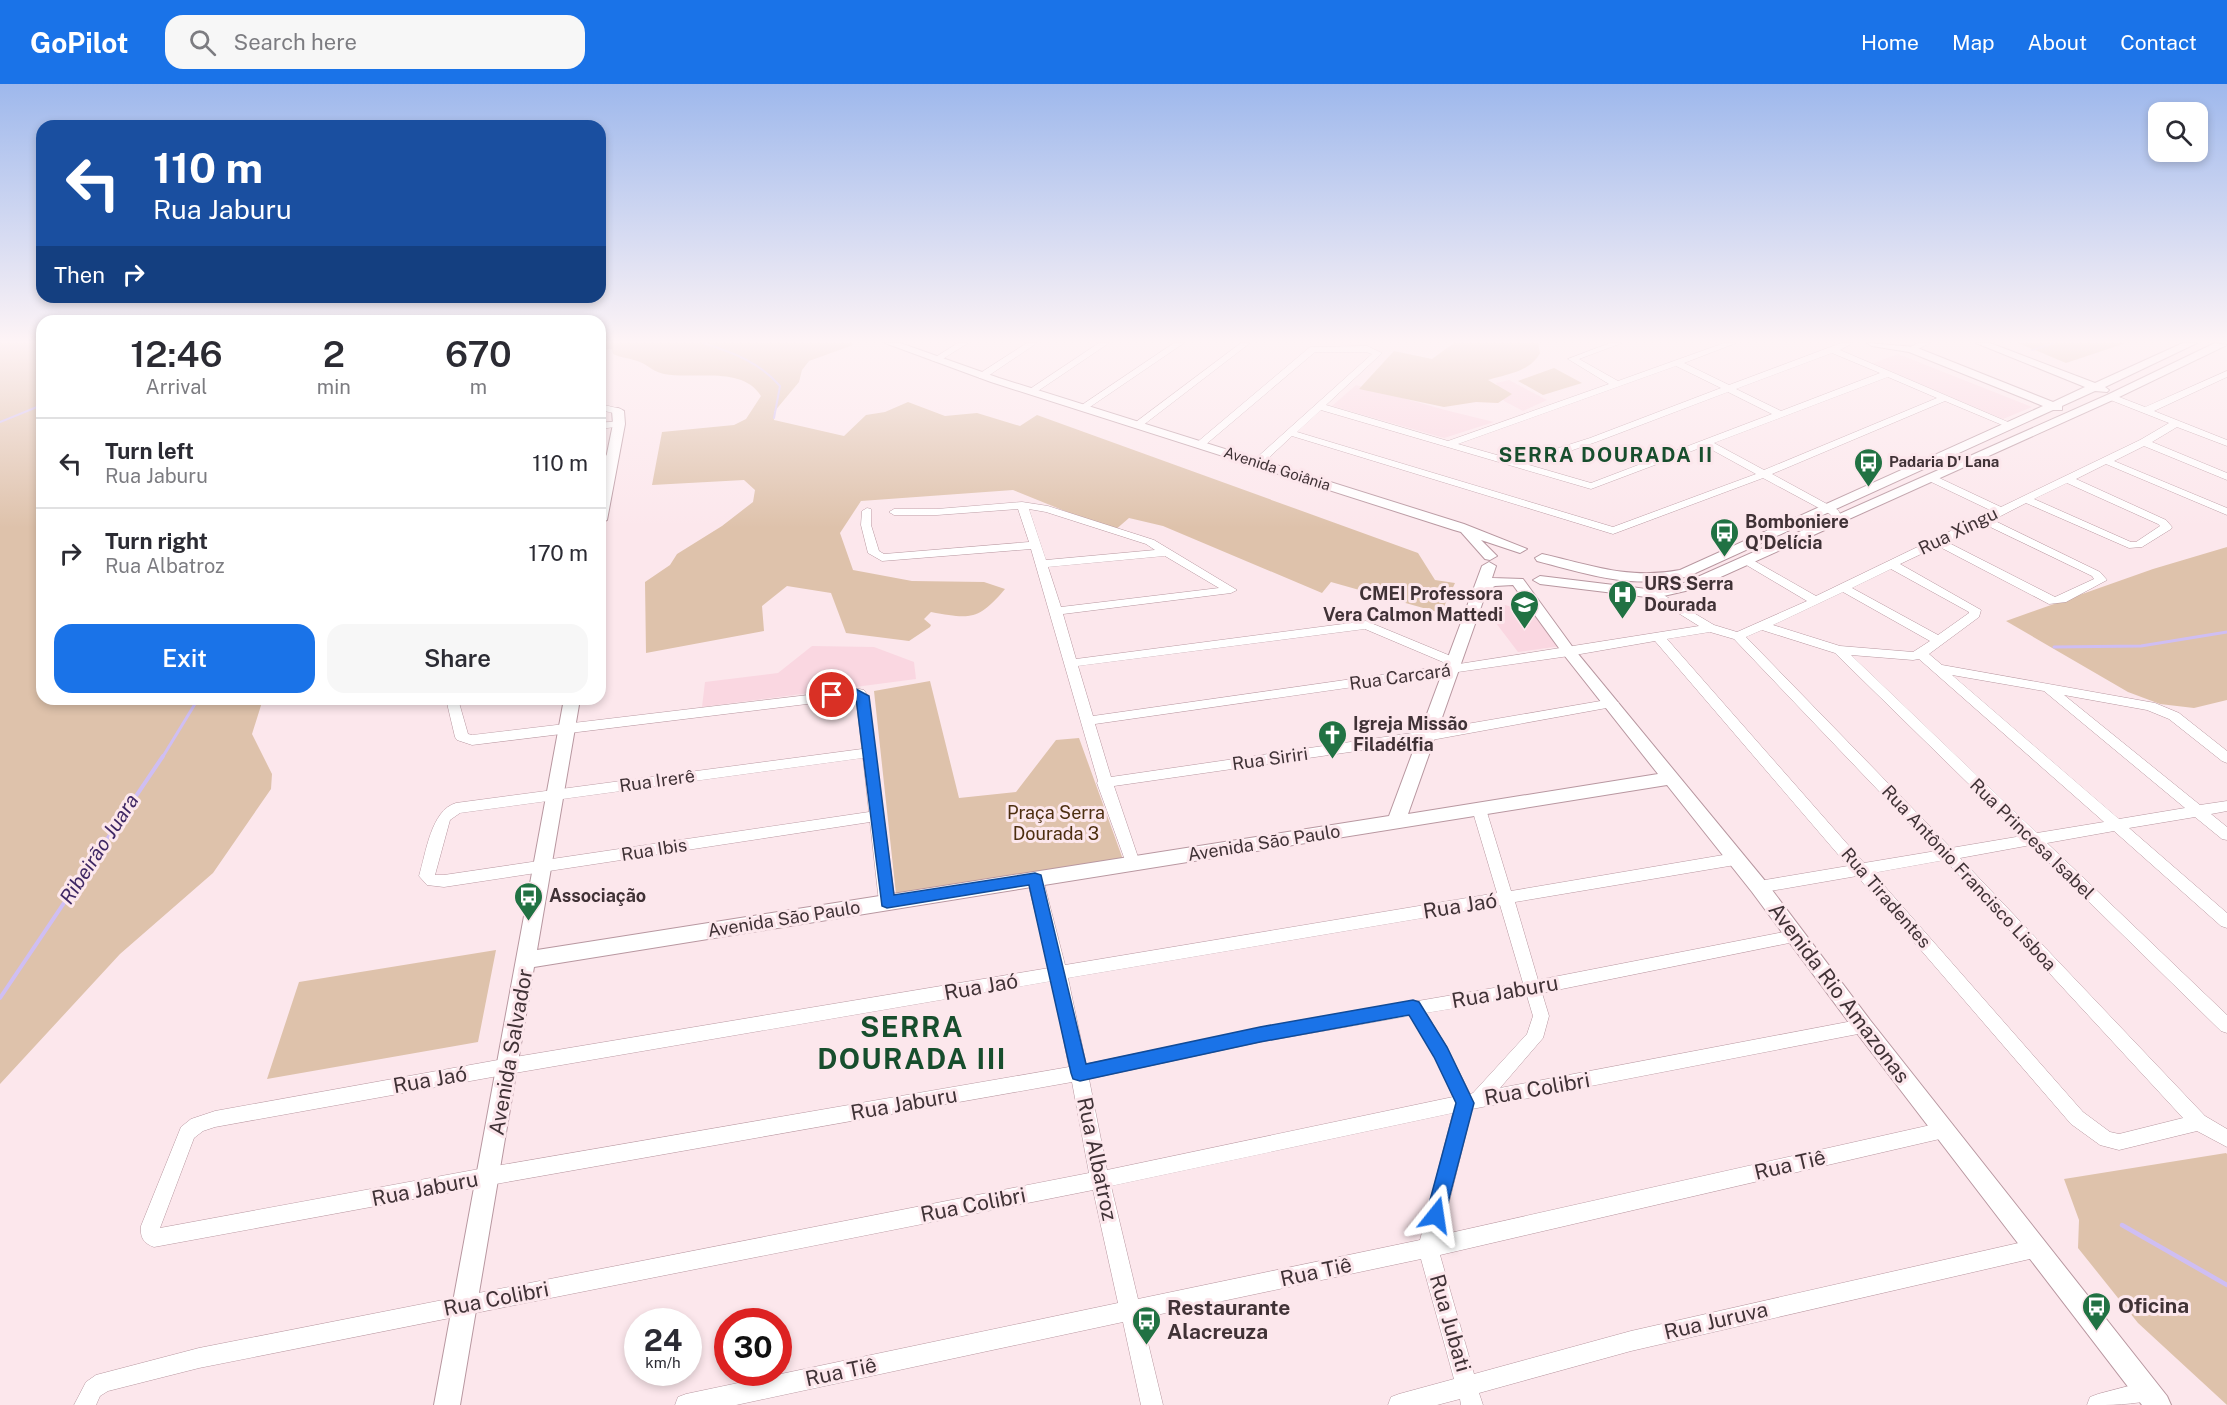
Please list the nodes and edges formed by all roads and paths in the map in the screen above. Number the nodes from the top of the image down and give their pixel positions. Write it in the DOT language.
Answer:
graph roads {
  1 [pos="1073,405"];
  2 [pos="1089,405"];
  3 [pos="1165,405"];
  4 [pos="1247,405"];
  5 [pos="1324,405"];
  6 [pos="1556,405"];
  7 [pos="1685,405"];
  8 [pos="1761,405"];
  9 [pos="1805,405"];
  10 [pos="1928,405"];
  11 [pos="1960,405"];
  12 [pos="2051,405"];
  13 [pos="2057,405"];
  14 [pos="2092,405"];
  15 [pos="2130,405"];
  16 [pos="2159,405"];
  17 [pos="2054,406"];
  18 [pos="1321,407"];
  19 [pos="1084,408"];
  20 [pos="606,410"];
  21 [pos="2077,411"];
  22 [pos="2145,411"];
  23 [pos="1780,414"];
  24 [pos="619,418"];
  25 [pos="606,423"];
  26 [pos="2177,423"];
  27 [pos="1139,424"];
  28 [pos="2010,425"];
  29 [pos="1291,433"];
  30 [pos="2225,440"];
  31 [pos="2144,442"];
  32 [pos="1707,443"];
  33 [pos="1200,444"];
  34 [pos="1449,444"];
  35 [pos="1968,445"];
  36 [pos="1982,453"];
  37 [pos="606,459"];
  38 [pos="1968,460"];
  39 [pos="2106,461"];
  40 [pos="1257,463"];
  41 [pos="1520,464"];
  42 [pos="1764,474"];
  43 [pos="2227,477"];
  44 [pos="1931,478"];
  45 [pos="2067,479"];
  46 [pos="1888,481"];
  47 [pos="1894,494"];
  48 [pos="2025,499"];
  49 [pos="1022,505"];
  50 [pos="1828,508"];
  51 [pos="867,511"];
  52 [pos="2000,511"];
  53 [pos="894,512"];
  54 [pos="2227,512"];
  55 [pos="1838,519"];
  56 [pos="1983,519"];
  57 [pos="1459,527"];
  58 [pos="1937,541"];
  59 [pos="1036,545"];
  60 [pos="1520,549"];
  61 [pos="1170,552"];
  62 [pos="1542,558"];
  63 [pos="1490,561"];
  64 [pos="1747,561"];
  65 [pos="1043,564"];
  66 [pos="1891,564"];
  67 [pos="1540,580"];
  68 [pos="1515,581"];
  69 [pos="1482,587"];
  70 [pos="1844,588"];
  71 [pos="1655,594"];
  72 [pos="1816,601"];
  73 [pos="1056,611"];
  74 [pos="1763,626"];
  75 [pos="1710,628"];
  76 [pos="1737,636"];
  77 [pos="1658,637"];
  78 [pos="1939,641"];
  79 [pos="1839,650"];
  80 [pos="1569,652"];
  81 [pos="1921,654"];
  82 [pos="1072,663"];
  83 [pos="1453,666"];
  84 [pos="1941,669"];
  85 [pos="2048,689"];
  86 [pos="1612,703"];
  87 [pos="454,705"];
  88 [pos="571,705"];
  89 [pos="1088,721"];
  90 [pos="568,729"];
  91 [pos="1426,736"];
  92 [pos="868,753"];
  93 [pos="2227,758"];
  94 [pos="1672,778"];
  95 [pos="1104,783"];
  96 [pos="556,795"];
  97 [pos="2227,806"];
  98 [pos="1479,809"];
  99 [pos="2198,811"];
  100 [pos="876,816"];
  101 [pos="1396,822"];
  102 [pos="2119,826"];
  103 [pos="2227,835"];
  104 [pos="2034,840"];
  105 [pos="1949,855"];
  106 [pos="1735,859"];
  107 [pos="1133,863"];
  108 [pos="541,868"];
  109 [pos="1862,870"];
  110 [pos="1035,879"];
  111 [pos="432,880"];
  112 [pos="1759,887"];
  113 [pos="1504,898"];
  114 [pos="887,902"];
  115 [pos="2227,922"];
  116 [pos="1794,936"];
  117 [pos="527,960"];
  118 [pos="1059,974"];
  119 [pos="1533,988"];
  120 [pos="1413,1007"];
  121 [pos="1863,1026"];
  122 [pos="2227,1026"];
  123 [pos="509,1066"];
  124 [pos="1080,1073"];
  125 [pos="1472,1101"];
  126 [pos="2199,1122"];
  127 [pos="1944,1130"];
  128 [pos="2227,1139"];
  129 [pos="490,1176"];
  130 [pos="1100,1180"];
  131 [pos="154,1238"];
  132 [pos="1428,1248"];
  133 [pos="2036,1249"];
  134 [pos="464,1306"];
  135 [pos="1131,1311"];
  136 [pos="1467,1384"];
  137 [pos="2153,1398"];
  138 [pos="87,1400"];
  139 [pos="447,1405"];
  140 [pos="686,1405"];
  141 [pos="1152,1405"];
  142 [pos="1399,1405"];
  143 [pos="1472,1405"];
  144 [pos="2098,1405"];
  1 -- 19 [label="street, Avenida Goiânia"];
  2 -- 19 [label="street"];
  3 -- 27 [label="street"];
  4 -- 33 [label="street"];
  5 -- 18 [label="street"];
  6 -- 34 [label="street"];
  7 -- 41 [label="street"];
  8 -- 23 [label="street"];
  9 -- 23 [label="street"];
  10 -- 42 [label="street"];
  11 -- 28 [label="street"];
  12 -- 17 [label="street"];
  13 -- 17 [label="street, Avenida Goiânia"];
  14 -- 21 [label="street"];
  15 -- 22 [label="street"];
  16 -- 22 [label="street"];
  17 -- 21 [label="street"];
  17 -- 28 [label="street, Avenida Goiânia"];
  18 -- 29 [label="street"];
  18 -- 34 [label="street"];
  19 -- 27 [label="street, Avenida Goiânia"];
  20 -- 24 [label="street"];
  21 -- 36 [label="street"];
  22 -- 26 [label="street"];
  23 -- 32 [label="street"];
  24 -- 25 [label="street"];
  24 -- 37 [label="street"];
  26 -- 30 [label="street"];
  26 -- 31 [label="street, Rua Xingu"];
  27 -- 33 [label="street, Avenida Goiânia"];
  28 -- 35 [label="street, Avenida Goiânia"];
  29 -- 40 [label="street"];
  29 -- 42 [label="street"];
  31 -- 39 [label="street, Rua Xingu"];
  31 -- 43 [label="street"];
  32 -- 41 [label="street"];
  32 -- 42 [label="street"];
  33 -- 40 [label="street, Avenida Goiânia"];
  34 -- 41 [label="street"];
  35 -- 36 [label="street"];
  35 -- 38 [label="street"];
  35 -- 46 [label="street, Avenida Goiânia"];
  36 -- 38 [label="street"];
  38 -- 44 [label="street"];
  39 -- 45 [label="street, Rua Xingu"];
  39 -- 54 [label="street"];
  40 -- 57 [label="street, Avenida Goiânia"];
  42 -- 50 [label="street"];
  44 -- 47 [label="street"];
  44 -- 52 [label="street"];
  45 -- 48 [label="street, Rua Xingu"];
  45 -- 48 [label="street"];
  46 -- 47 [label="street"];
  46 -- 50 [label="street, Avenida Goiânia"];
  47 -- 55 [label="street"];
  48 -- 52 [label="street, Rua Xingu"];
  49 -- 53 [label="street"];
  49 -- 59 [label="street"];
  49 -- 61 [label="street"];
  50 -- 55 [label="street"];
  50 -- 62 [label="street, Avenida Goiânia"];
  51 -- 59 [label="street"];
  52 -- 56 [label="street, Rua Xingu"];
  55 -- 64 [label="street"];
  56 -- 58 [label="street, Rua Xingu"];
  56 -- 58 [label="street"];
  57 -- 60 [label="street, Avenida Goiânia"];
  57 -- 63 [label="street, Avenida Goiânia"];
  58 -- 66 [label="street, Rua Xingu"];
  59 -- 65 [label="street"];
  60 -- 62 [label="street, Avenida Goiânia"];
  60 -- 63 [label="street"];
  61 -- 65 [label="street"];
  61 -- 73 [label="street"];
  62 -- 67 [label="street"];
  63 -- 68 [label="street, Avenida Goiânia"];
  63 -- 69 [label="street"];
  64 -- 71 [label="street"];
  64 -- 72 [label="street"];
  65 -- 73 [label="street"];
  66 -- 70 [label="street, Rua Xingu"];
  66 -- 78 [label="street"];
  67 -- 68 [label="street"];
  67 -- 71 [label="street"];
  68 -- 69 [label="street"];
  68 -- 80 [label="street, Avenida Rio Amazonas"];
  69 -- 83 [label="street"];
  70 -- 72 [label="street, Rua Xingu"];
  70 -- 78 [label="street"];
  71 -- 75 [label="street"];
  72 -- 74 [label="street, Rua Xingu"];
  73 -- 82 [label="street"];
  74 -- 76 [label="street, Rua Xingu"];
  74 -- 79 [label="street"];
  75 -- 76 [label="street"];
  75 -- 77 [label="street, Rua Carcará"];
  76 -- 105 [label="street, Rua Antônio Francisco Lisboa"];
  77 -- 80 [label="street, Rua Carcará"];
  77 -- 109 [label="street, Rua Tiradentes"];
  78 -- 81 [label="street"];
  79 -- 81 [label="street"];
  79 -- 104 [label="street, Rua Princesa Isabel"];
  80 -- 83 [label="street, Rua Carcará"];
  80 -- 86 [label="street, Avenida Rio Amazonas"];
  81 -- 84 [label="street"];
  82 -- 83 [label="street"];
  82 -- 89 [label="street"];
  83 -- 89 [label="street, Rua Carcará"];
  83 -- 91 [label="street"];
  84 -- 85 [label="street"];
  84 -- 102 [label="street"];
  85 -- 93 [label="street"];
  85 -- 99 [label="street"];
  86 -- 91 [label="street, Rua Siriri"];
  86 -- 94 [label="street, Avenida Rio Amazonas"];
  87 -- 90 [label="street"];
  88 -- 90 [label="street, Avenida Salvador"];
  89 -- 95 [label="street"];
  90 -- 92 [label="street"];
  90 -- 96 [label="street, Avenida Salvador"];
  91 -- 95 [label="street, Rua Siriri"];
  91 -- 101 [label="street"];
  92 -- 96 [label="street, Rua Irerê"];
  92 -- 100 [label="street"];
  94 -- 98 [label="street, Avenida São Paulo"];
  94 -- 106 [label="street, Avenida Rio Amazonas"];
  95 -- 107 [label="street"];
  96 -- 108 [label="street, Avenida Salvador"];
  96 -- 111 [label="street, Rua Irerê"];
  97 -- 99 [label="street"];
  98 -- 101 [label="street, Avenida São Paulo"];
  98 -- 113 [label="street"];
  99 -- 102 [label="street"];
  99 -- 103 [label="street"];
  100 -- 108 [label="street, Rua Ibis"];
  100 -- 114 [label="street"];
  101 -- 107 [label="street, Avenida São Paulo"];
  102 -- 104 [label="street"];
  102 -- 115 [label="street"];
  104 -- 105 [label="street"];
  104 -- 122 [label="street, Rua Princesa Isabel"];
  105 -- 109 [label="street"];
  105 -- 126 [label="street, Rua Antônio Francisco Lisboa"];
  106 -- 112 [label="street, Avenida Rio Amazonas"];
  106 -- 113 [label="street, Rua Jaó"];
  107 -- 110 [label="street, Avenida São Paulo"];
  108 -- 111 [label="street, Rua Ibis"];
  108 -- 117 [label="street, Avenida Salvador"];
  109 -- 112 [label="street"];
  109 -- 126 [label="street, Rua Tiradentes"];
  110 -- 114 [label="street, Avenida São Paulo"];
  110 -- 118 [label="street, Rua Albatroz"];
  112 -- 116 [label="street, Avenida Rio Amazonas"];
  113 -- 118 [label="street, Rua Jaó"];
  113 -- 119 [label="street"];
  114 -- 117 [label="street, Avenida São Paulo"];
  116 -- 119 [label="street, Rua Jaburu"];
  116 -- 121 [label="street, Avenida Rio Amazonas"];
  117 -- 123 [label="street, Avenida Salvador"];
  118 -- 123 [label="street, Rua Jaó"];
  118 -- 124 [label="street, Rua Albatroz"];
  119 -- 120 [label="street, Rua Jaburu"];
  119 -- 125 [label="street"];
  120 -- 124 [label="street, Rua Jaburu"];
  120 -- 125 [label="street"];
  121 -- 125 [label="street, Rua Colibri"];
  121 -- 127 [label="street, Avenida Rio Amazonas"];
  123 -- 129 [label="street, Avenida Salvador"];
  123 -- 131 [label="street, Rua Jaó"];
  124 -- 129 [label="street, Rua Jaburu"];
  124 -- 130 [label="street, Rua Albatroz"];
  125 -- 130 [label="street, Rua Colibri"];
  125 -- 132 [label="street"];
  126 -- 128 [label="street, Rua Antônio Francisco Lisboa"];
  127 -- 132 [label="street, Rua Tiê"];
  127 -- 133 [label="street, Avenida Rio Amazonas"];
  129 -- 131 [label="street, Rua Jaburu"];
  129 -- 134 [label="street, Avenida Salvador"];
  130 -- 134 [label="street, Rua Colibri"];
  130 -- 135 [label="street, Rua Albatroz"];
  132 -- 135 [label="street, Rua Tiê"];
  132 -- 136 [label="street, Rua Jubati"];
  133 -- 136 [label="street, Rua Juruva"];
  133 -- 137 [label="street, Avenida Rio Amazonas"];
  134 -- 138 [label="street, Rua Colibri"];
  134 -- 139 [label="street, Avenida Salvador"];
  135 -- 140 [label="street, Rua Tiê"];
  135 -- 141 [label="street, Rua Albatroz"];
  136 -- 142 [label="street, Rua Juruva"];
  136 -- 143 [label="street, Rua Jubati"];
  137 -- 144 [label="street"];
}
